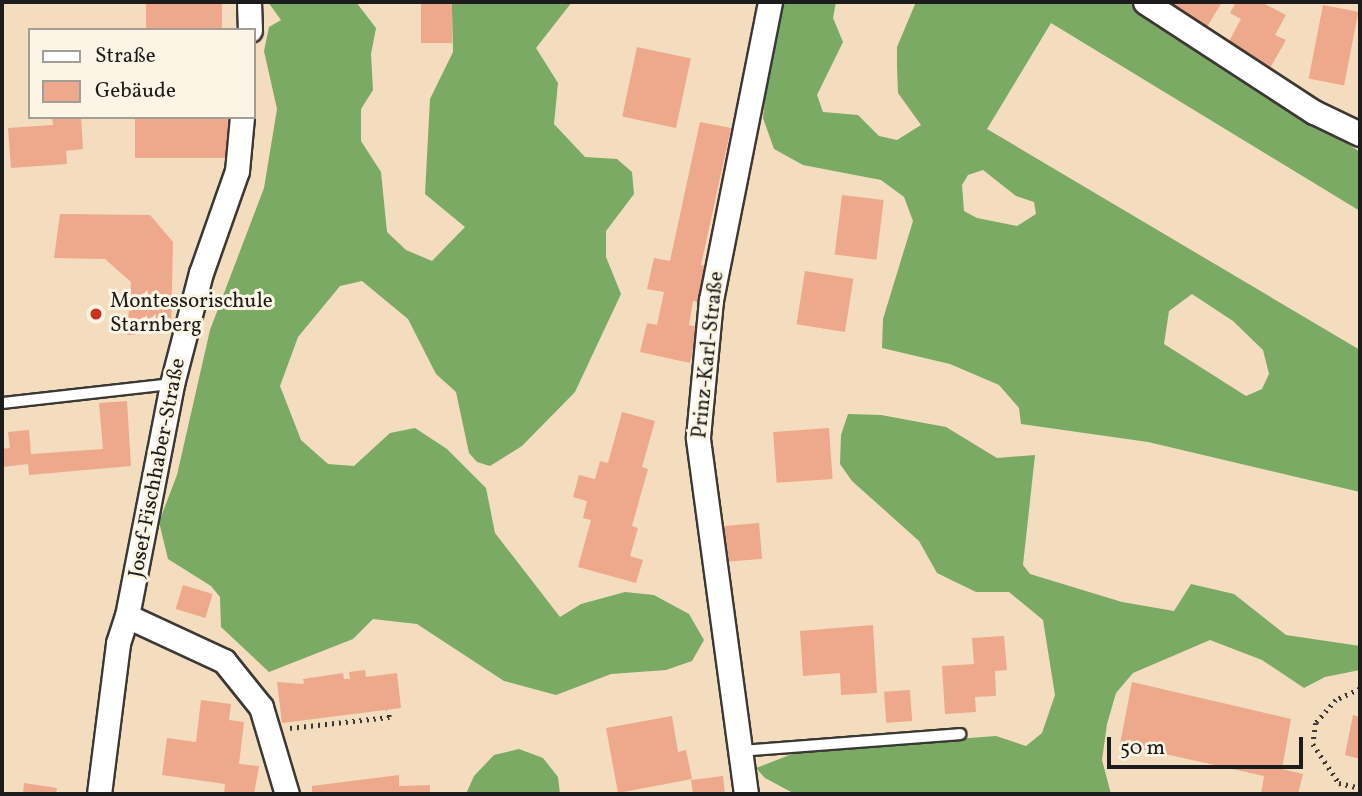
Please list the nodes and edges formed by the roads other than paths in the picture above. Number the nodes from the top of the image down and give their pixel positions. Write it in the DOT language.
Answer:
graph roads {
  1 [pos="249,2"];
  2 [pos="770,2"];
  3 [pos="1145,2"];
  4 [pos="250,28"];
  5 [pos="242,119"];
  6 [pos="1360,134"];
  7 [pos="173,384"];
  8 [pos="2,403"];
  9 [pos="127,616"];
  10 [pos="960,734"];
  11 [pos="740,751"];
  12 [pos="99,794"];
  13 [pos="287,794"];
  14 [pos="746,794"];
  1 -- 4 [label="street"];
  2 -- 11 [label="street, Prinz-Karl-Straße"];
  3 -- 6 [label="street"];
  5 -- 7 [label="street, Josef-Fischhaber-Straße"];
  7 -- 8 [label="lane"];
  7 -- 9 [label="street, Josef-Fischhaber-Straße"];
  9 -- 12 [label="street, Josef-Fischhaber-Straße"];
  9 -- 13 [label="street"];
  10 -- 11 [label="lane"];
  11 -- 14 [label="street, Prinz-Karl-Straße"];
}
